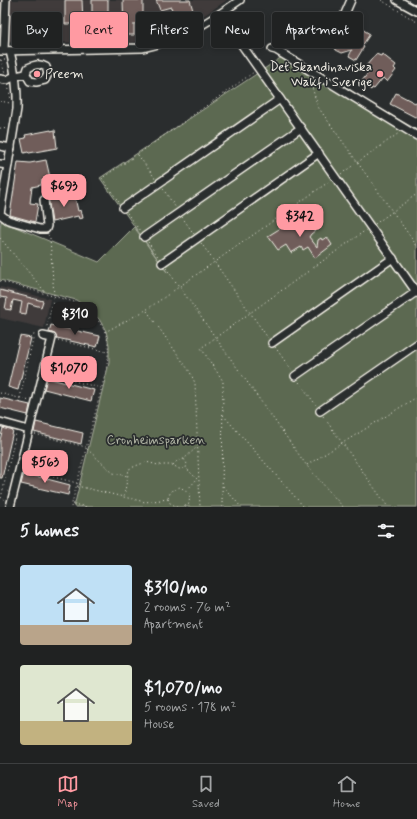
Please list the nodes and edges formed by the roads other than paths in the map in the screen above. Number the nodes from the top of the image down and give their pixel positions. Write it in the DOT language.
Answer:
graph roads {
  1 [pos="6,0"];
  2 [pos="240,0"];
  3 [pos="351,0"];
  4 [pos="397,0"];
  5 [pos="417,11"];
  6 [pos="223,12"];
  7 [pos="346,12"];
  8 [pos="211,20"];
  9 [pos="244,48"];
  10 [pos="272,49"];
  11 [pos="5,51"];
  12 [pos="26,74"];
  13 [pos="15,76"];
  14 [pos="3,79"];
  15 [pos="280,99"];
  16 [pos="301,128"];
  17 [pos="417,136"];
  18 [pos="0,146"];
  19 [pos="11,148"];
  20 [pos="319,153"];
  21 [pos="0,164"];
  22 [pos="8,165"];
  23 [pos="44,200"];
  24 [pos="123,208"];
  25 [pos="0,214"];
  26 [pos="144,237"];
  27 [pos="393,258"];
  28 [pos="162,263"];
  29 [pos="417,292"];
  30 [pos="43,336"];
  31 [pos="272,343"];
  32 [pos="417,344"];
  33 [pos="295,376"];
  34 [pos="320,411"];
  35 [pos="0,422"];
  36 [pos="29,431"];
  37 [pos="10,507"];
  1 -- 11 [label="street"];
  2 -- 6 [label="street"];
  3 -- 7 [label="street"];
  4 -- 5 [label="street"];
  8 -- 11 [label="street"];
  9 -- 15 [label="street"];
  10 -- 17 [label="street"];
  11 -- 13 [label="street"];
  12 -- 13 [label="street"];
  13 -- 14 [label="street"];
  13 -- 19 [label="street"];
  15 -- 16 [label="street"];
  15 -- 24 [label="street"];
  16 -- 20 [label="street"];
  16 -- 26 [label="street"];
  18 -- 19 [label="street"];
  19 -- 22 [label="street"];
  20 -- 27 [label="street"];
  20 -- 28 [label="street"];
  21 -- 22 [label="street"];
  22 -- 25 [label="street"];
  23 -- 25 [label="street"];
  27 -- 29 [label="street"];
  27 -- 31 [label="street"];
  29 -- 33 [label="street"];
  30 -- 36 [label="street"];
  32 -- 34 [label="street"];
  35 -- 36 [label="street"];
  36 -- 37 [label="street"];
}
